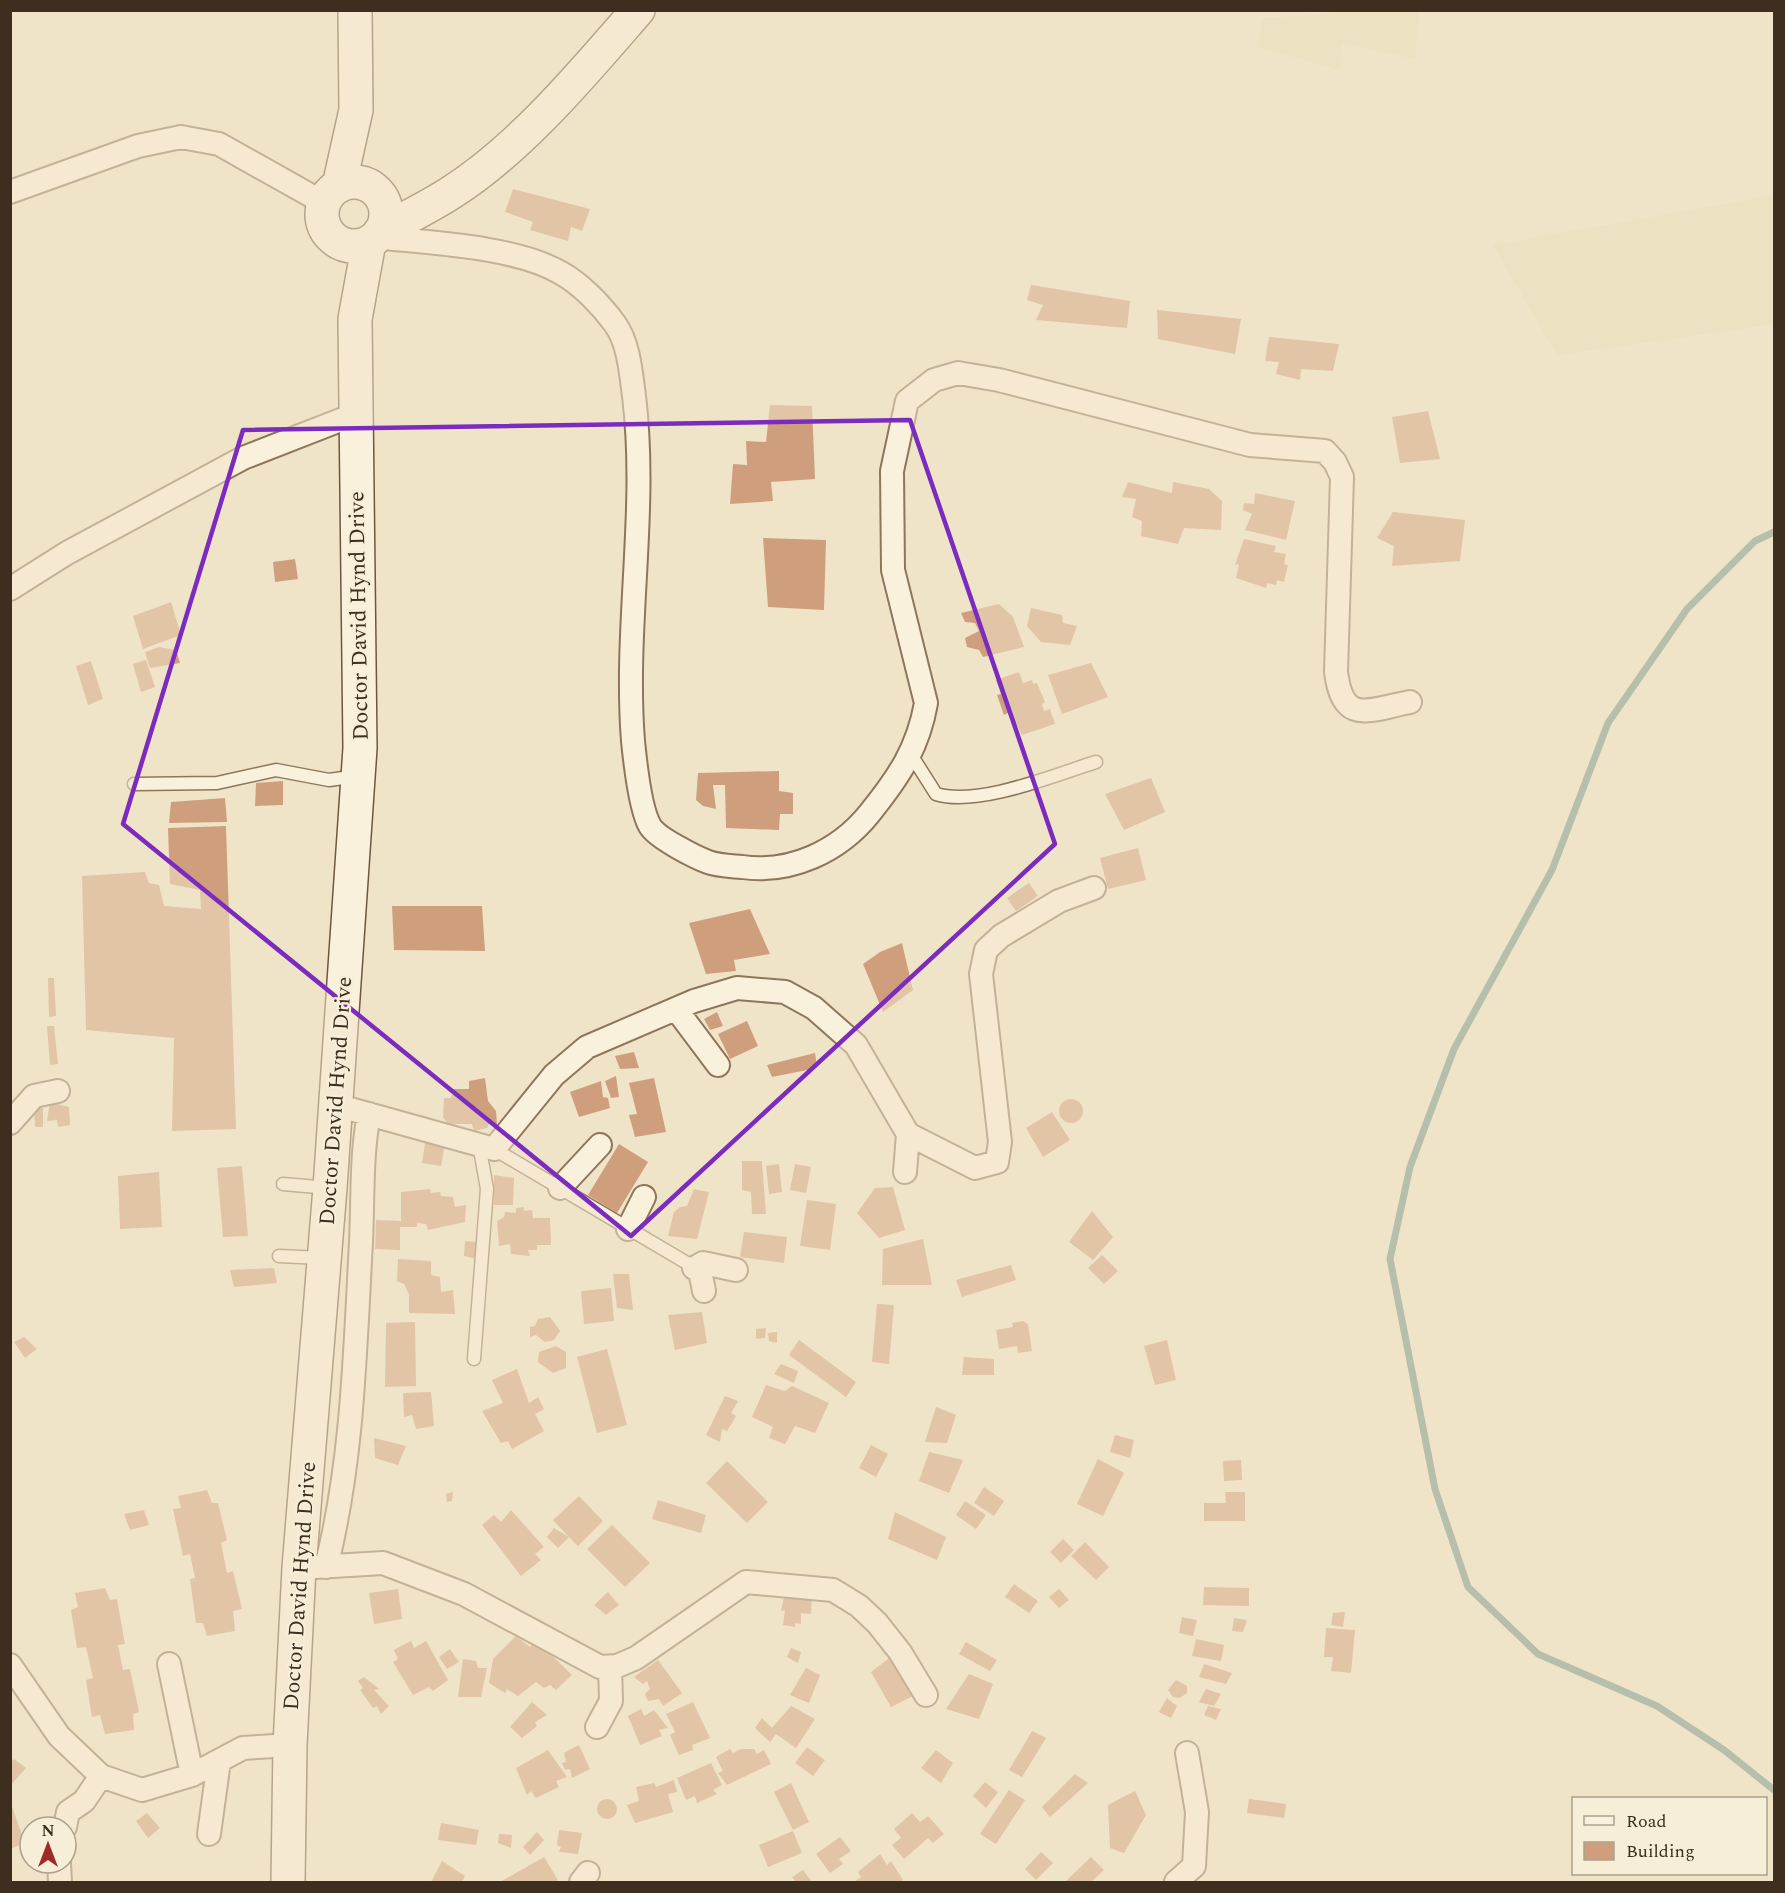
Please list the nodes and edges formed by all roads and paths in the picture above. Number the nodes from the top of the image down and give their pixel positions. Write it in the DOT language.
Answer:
graph roads {
  1 [pos="355,10"];
  2 [pos="638,10"];
  3 [pos="356,110"];
  4 [pos="453,191"];
  5 [pos="10,192"];
  6 [pos="378,193"];
  7 [pos="332,195"];
  8 [pos="366,238"];
  9 [pos="356,414"];
  10 [pos="10,589"];
  11 [pos="1410,702"];
  12 [pos="910,753"];
  13 [pos="1096,762"];
  14 [pos="358,776"];
  15 [pos="134,784"];
  16 [pos="1094,888"];
  17 [pos="676,1009"];
  18 [pos="718,1065"];
  19 [pos="58,1090"];
  20 [pos="336,1106"];
  21 [pos="369,1114"];
  22 [pos="10,1124"];
  23 [pos="908,1134"];
  24 [pos="600,1145"];
  25 [pos="487,1147"];
  26 [pos="905,1172"];
  27 [pos="283,1184"];
  28 [pos="330,1188"];
  29 [pos="560,1188"];
  30 [pos="644,1197"];
  31 [pos="628,1228"];
  32 [pos="704,1246"];
  33 [pos="279,1256"];
  34 [pos="324,1258"];
  35 [pos="736,1270"];
  36 [pos="696,1273"];
  37 [pos="474,1359"];
  38 [pos="312,1568"];
  39 [pos="169,1664"];
  40 [pos="10,1665"];
  41 [pos="610,1667"];
  42 [pos="926,1695"];
  43 [pos="597,1727"];
  44 [pos="290,1745"];
  45 [pos="1187,1753"];
  46 [pos="219,1761"];
  47 [pos="192,1775"];
  48 [pos="101,1776"];
  49 [pos="67,1815"];
  50 [pos="209,1834"];
  51 [pos="288,1882"];
  52 [pos="1176,1882"];
  1 -- 3 [label="main road"];
  2 -- 4 [label="main road"];
  3 -- 6 [label="main road"];
  3 -- 7 [label="main road"];
  4 -- 6 [label="main road"];
  4 -- 8 [label="main road"];
  5 -- 7 [label="street"];
  6 -- 7 [label="main road"];
  6 -- 8 [label="main road"];
  7 -- 8 [label="main road"];
  8 -- 9 [label="main road, Doctor David Hynd Drive"];
  8 -- 12 [label="street"];
  9 -- 10 [label="street"];
  9 -- 14 [label="main road, Doctor David Hynd Drive"];
  11 -- 12 [label="street"];
  12 -- 13 [label="lane"];
  14 -- 15 [label="lane"];
  14 -- 20 [label="main road, Doctor David Hynd Drive"];
  16 -- 23 [label="street"];
  17 -- 18 [label="street"];
  17 -- 23 [label="street"];
  17 -- 25 [label="street"];
  19 -- 22 [label="street"];
  20 -- 21 [label="street"];
  20 -- 28 [label="main road, Doctor David Hynd Drive"];
  21 -- 25 [label="street"];
  21 -- 38 [label="street"];
  23 -- 26 [label="street"];
  24 -- 29 [label="street"];
  25 -- 29 [label="lane"];
  25 -- 37 [label="lane"];
  27 -- 28 [label="lane"];
  28 -- 34 [label="main road, Doctor David Hynd Drive"];
  29 -- 31 [label="lane"];
  30 -- 31 [label="street"];
  31 -- 36 [label="lane"];
  32 -- 36 [label="street"];
  33 -- 34 [label="lane"];
  34 -- 38 [label="main road, Doctor David Hynd Drive"];
  35 -- 36 [label="street"];
  38 -- 41 [label="street"];
  38 -- 44 [label="main road, Doctor David Hynd Drive"];
  39 -- 47 [label="street"];
  40 -- 48 [label="street"];
  41 -- 42 [label="street"];
  41 -- 43 [label="street"];
  44 -- 46 [label="street"];
  44 -- 51 [label="main road, Doctor David Hynd Drive"];
  45 -- 52 [label="street"];
  46 -- 47 [label="street"];
  46 -- 50 [label="street"];
  47 -- 48 [label="street"];
  48 -- 49 [label="street"];
}
